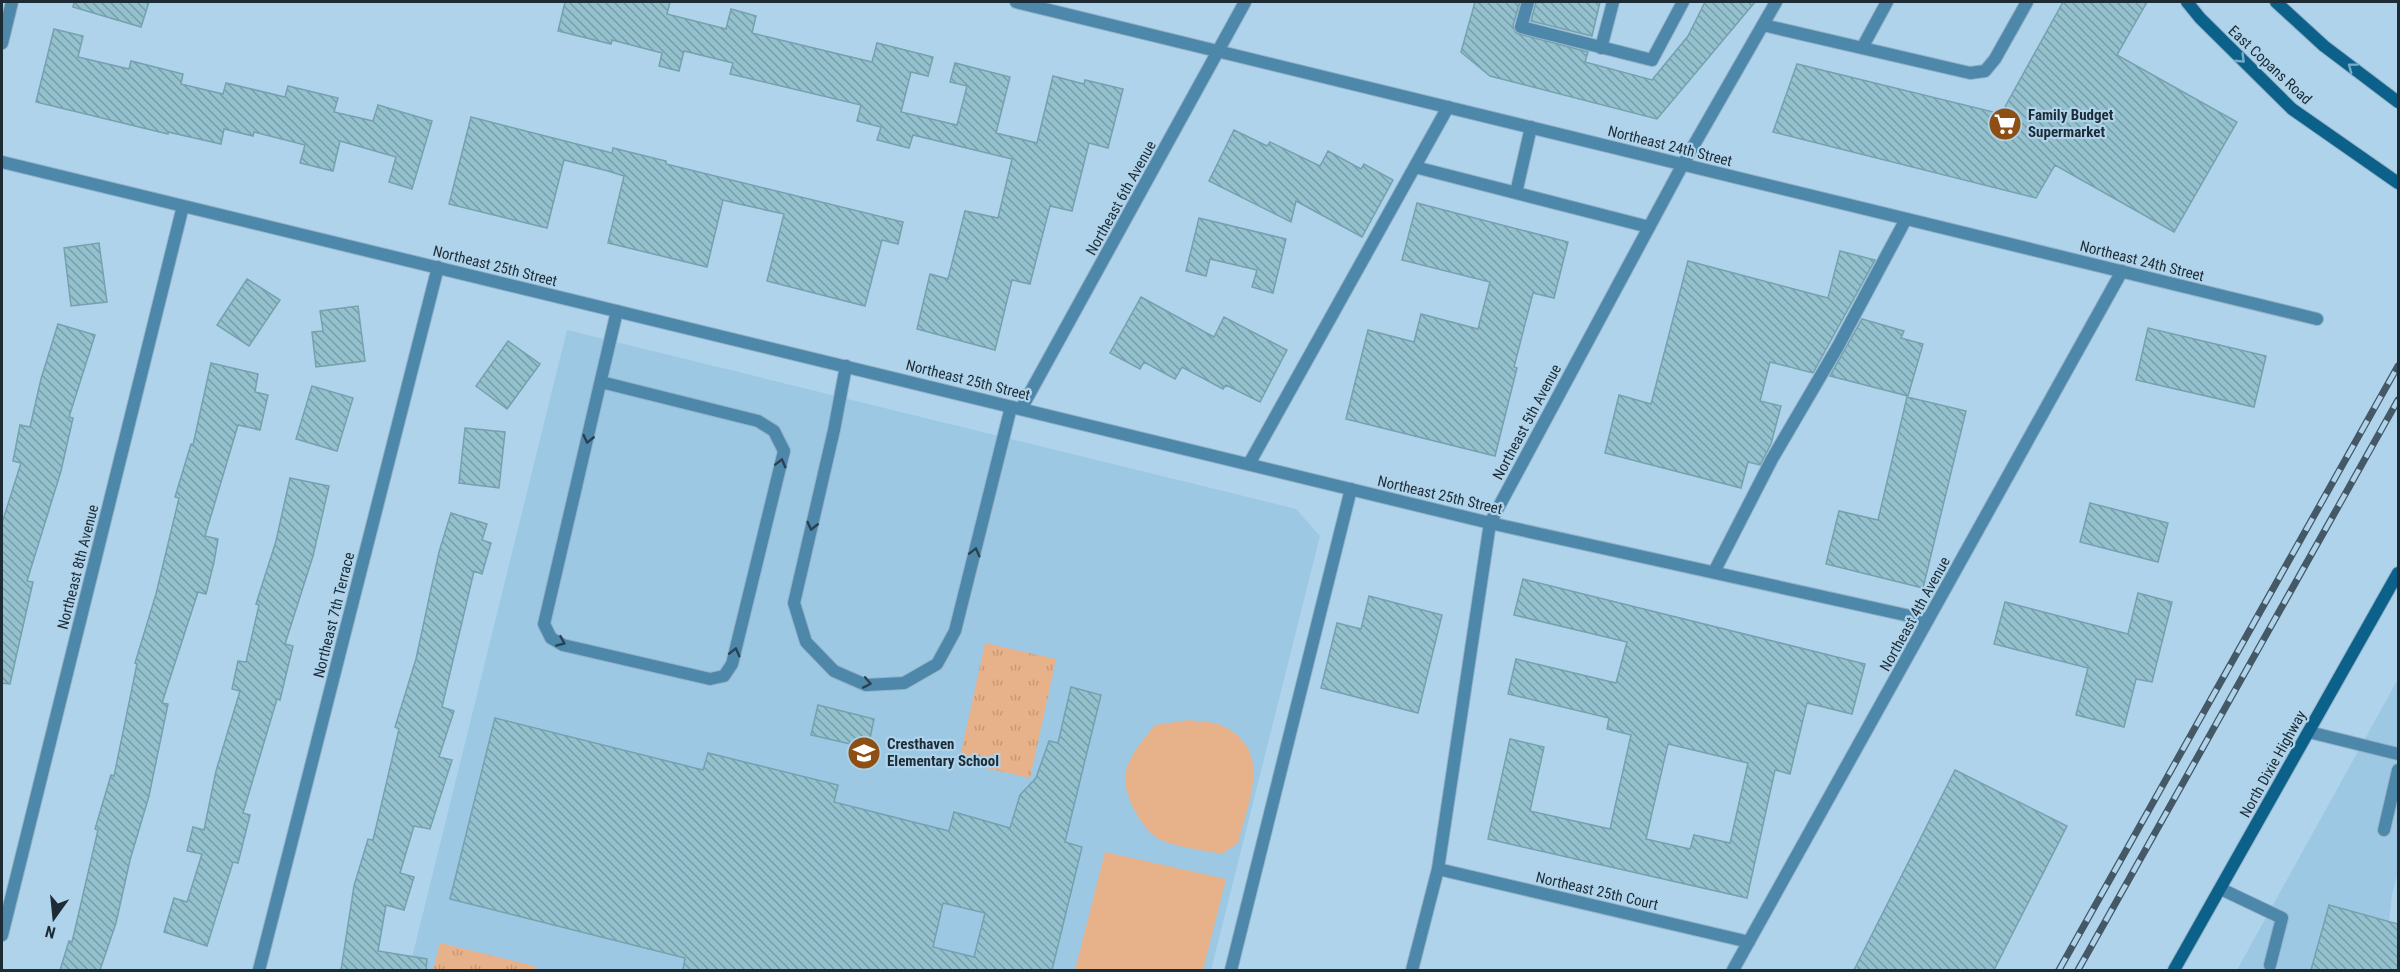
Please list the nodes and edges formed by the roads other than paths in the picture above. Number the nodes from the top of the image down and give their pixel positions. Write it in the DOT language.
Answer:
graph roads {
  1 [pos="12,2"];
  2 [pos="1016,2"];
  3 [pos="1245,2"];
  4 [pos="1528,2"];
  5 [pos="1613,2"];
  6 [pos="1683,2"];
  7 [pos="1776,2"];
  8 [pos="1887,2"];
  9 [pos="2027,2"];
  10 [pos="2187,2"];
  11 [pos="2276,2"];
  12 [pos="1763,25"];
  13 [pos="2,43"];
  14 [pos="1601,48"];
  15 [pos="1862,48"];
  16 [pos="1220,51"];
  17 [pos="2398,102"];
  18 [pos="1448,107"];
  19 [pos="1531,127"];
  20 [pos="2,162"];
  21 [pos="1683,164"];
  22 [pos="1415,167"];
  23 [pos="2398,183"];
  24 [pos="1516,193"];
  25 [pos="183,206"];
  26 [pos="1906,219"];
  27 [pos="1649,227"];
  28 [pos="438,267"];
  29 [pos="2122,271"];
  30 [pos="617,311"];
  31 [pos="2317,319"];
  32 [pos="846,366"];
  33 [pos="601,382"];
  34 [pos="1016,408"];
  35 [pos="1249,464"];
  36 [pos="1351,489"];
  37 [pos="1490,523"];
  38 [pos="1714,572"];
  39 [pos="2398,573"];
  40 [pos="1928,620"];
  41 [pos="2309,732"];
  42 [pos="2398,754"];
  43 [pos="2398,770"];
  44 [pos="2384,830"];
  45 [pos="1438,869"];
  46 [pos="2220,889"];
  47 [pos="2,935"];
  48 [pos="1749,942"];
  49 [pos="2270,965"];
  50 [pos="259,970"];
  51 [pos="1231,970"];
  52 [pos="1412,970"];
  53 [pos="1733,970"];
  54 [pos="2174,970"];
  1 -- 13 [label="street"];
  2 -- 16 [label="street, Northeast 24th Street"];
  3 -- 16 [label="street, Northeast 6th Avenue"];
  4 -- 14 [label="street"];
  5 -- 14 [label="street"];
  6 -- 14 [label="street"];
  7 -- 12 [label="street, Northeast 5th Avenue"];
  8 -- 15 [label="street"];
  9 -- 15 [label="street"];
  10 -- 23 [label="main road, East Copans Road, one-way"];
  17 -- 11 [label="main road, one-way"];
  12 -- 15 [label="street"];
  12 -- 21 [label="street, Northeast 5th Avenue"];
  16 -- 18 [label="street, Northeast 24th Street"];
  16 -- 34 [label="street, Northeast 6th Avenue"];
  18 -- 19 [label="street, Northeast 24th Street"];
  18 -- 22 [label="street"];
  19 -- 21 [label="street, Northeast 24th Street"];
  19 -- 24 [label="street"];
  20 -- 25 [label="street, Northeast 25th Street"];
  21 -- 26 [label="street, Northeast 24th Street"];
  21 -- 27 [label="street, Northeast 5th Avenue"];
  22 -- 24 [label="street"];
  22 -- 35 [label="street"];
  24 -- 27 [label="street"];
  25 -- 28 [label="street, Northeast 25th Street"];
  25 -- 47 [label="street, Northeast 8th Avenue"];
  26 -- 29 [label="street, Northeast 24th Street"];
  26 -- 38 [label="street"];
  27 -- 37 [label="street, Northeast 5th Avenue"];
  28 -- 30 [label="street, Northeast 25th Street"];
  28 -- 50 [label="street, Northeast 7th Terrace"];
  29 -- 31 [label="street, Northeast 24th Street"];
  29 -- 40 [label="street, Northeast 4th Avenue"];
  30 -- 32 [label="street, Northeast 25th Street"];
  30 -- 33 [label="street"];
  32 -- 34 [label="street, Northeast 25th Street"];
  32 -- 34 [label="street, Northeast 6th Avenue, one-way"];
  33 -- 33 [label="street, one-way"];
  34 -- 35 [label="street, Northeast 25th Street"];
  35 -- 36 [label="street, Northeast 25th Street"];
  36 -- 37 [label="street, Northeast 25th Street"];
  36 -- 51 [label="street"];
  37 -- 38 [label="street, Northeast 25th Street"];
  37 -- 45 [label="street, Northeast 5th Avenue"];
  38 -- 40 [label="street, Northeast 25th Street"];
  39 -- 41 [label="main road, North Dixie Highway"];
  40 -- 48 [label="street, Northeast 4th Avenue"];
  41 -- 42 [label="street"];
  41 -- 46 [label="main road, North Dixie Highway"];
  43 -- 44 [label="street"];
  45 -- 48 [label="street, Northeast 25th Court"];
  45 -- 52 [label="street, Northeast 5th Avenue"];
  46 -- 49 [label="street"];
  46 -- 54 [label="main road, North Dixie Highway"];
  48 -- 53 [label="street, Northeast 4th Avenue"];
}
